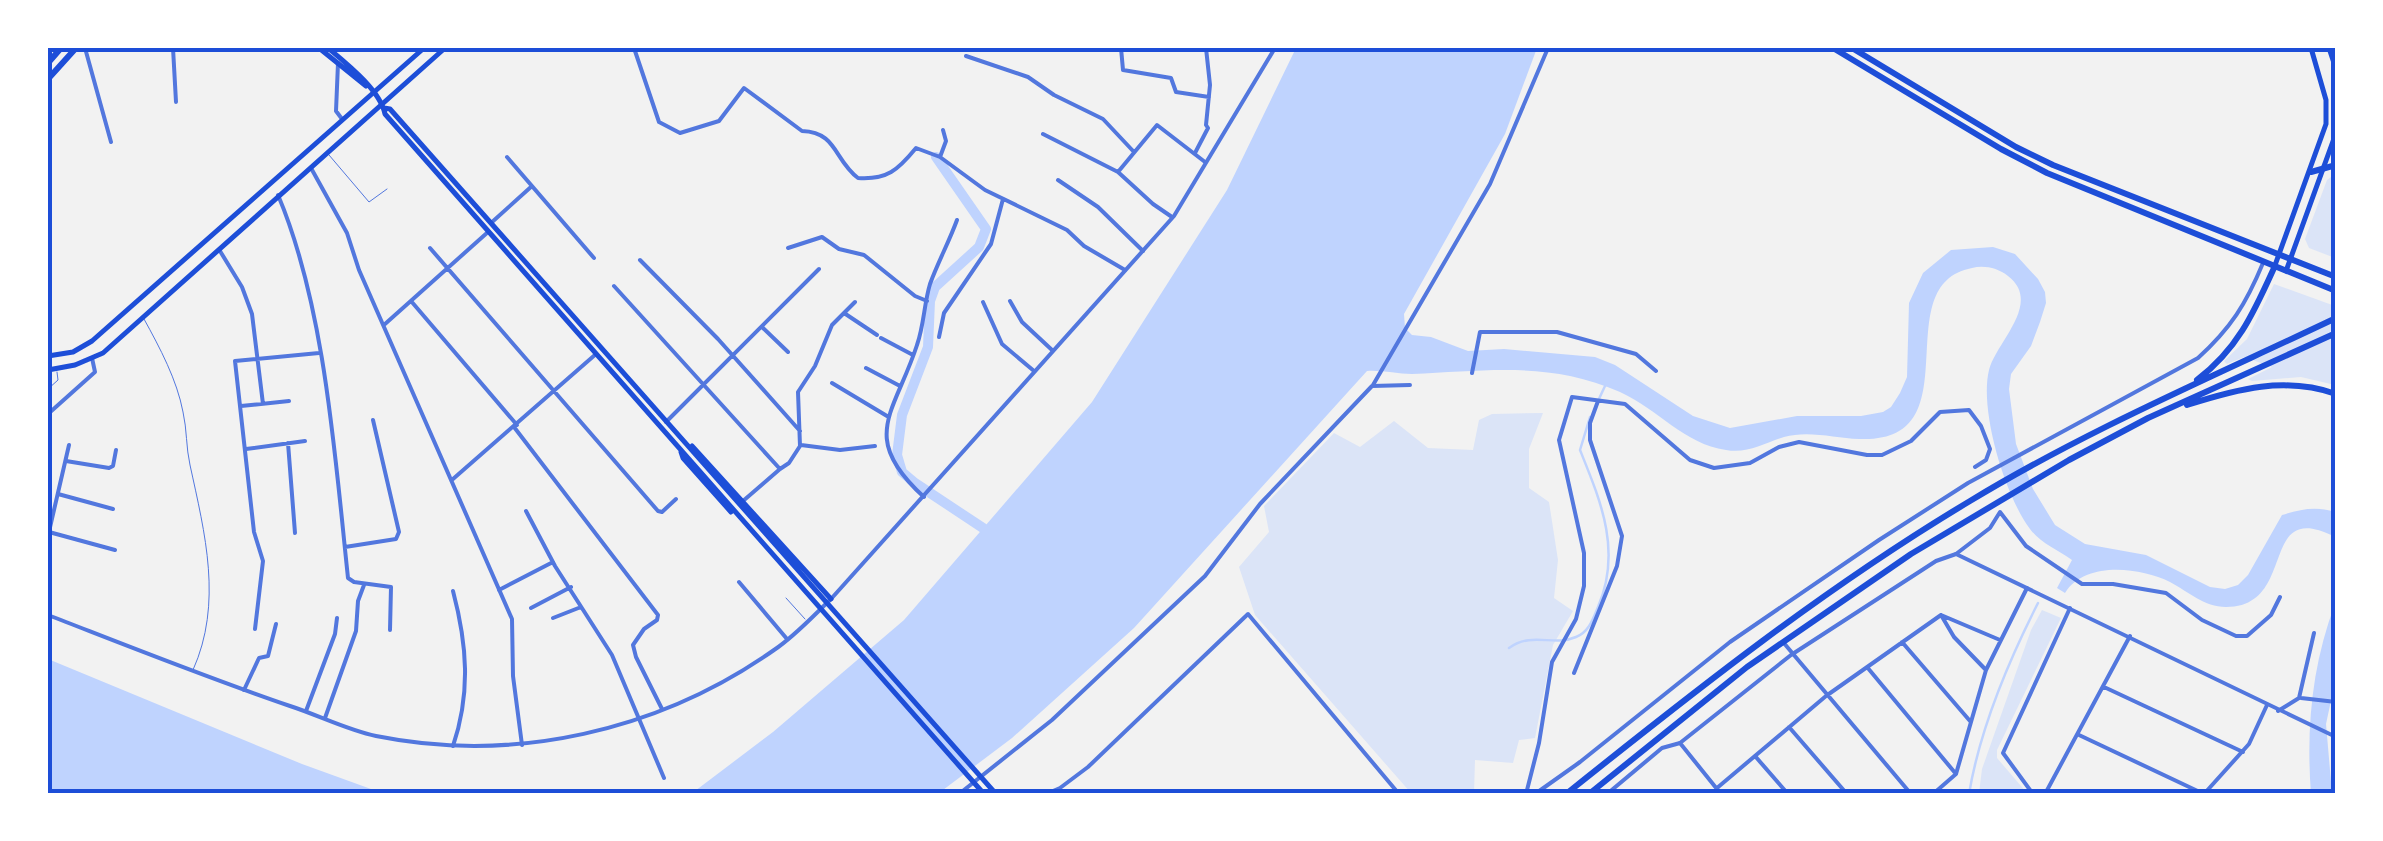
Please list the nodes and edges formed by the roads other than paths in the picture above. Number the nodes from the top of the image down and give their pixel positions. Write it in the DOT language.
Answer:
graph roads {
  1 [pos="76,48"];
  2 [pos="85,48"];
  3 [pos="173,48"];
  4 [pos="319,48"];
  5 [pos="328,48"];
  6 [pos="340,48"];
  7 [pos="424,48"];
  8 [pos="445,48"];
  9 [pos="634,48"];
  10 [pos="1122,48"];
  11 [pos="1206,48"];
  12 [pos="1275,48"];
  13 [pos="1548,48"];
  14 [pos="1834,48"];
  15 [pos="1852,48"];
  16 [pos="2311,48"];
  17 [pos="2329,48"];
  18 [pos="57,50"];
  19 [pos="966,56"];
  20 [pos="338,60"];
  21 [pos="48,63"];
  22 [pos="2336,69"];
  23 [pos="48,79"];
  24 [pos="1899,83"];
  25 [pos="372,93"];
  26 [pos="1209,97"];
  27 [pos="176,102"];
  28 [pos="383,106"];
  29 [pos="342,119"];
  30 [pos="943,130"];
  31 [pos="2336,132"];
  32 [pos="1043,134"];
  33 [pos="111,142"];
  34 [pos="327,152"];
  35 [pos="1134,152"];
  36 [pos="1195,154"];
  37 [pos="507,157"];
  38 [pos="940,157"];
  39 [pos="1206,162"];
  40 [pos="2336,165"];
  41 [pos="2324,167"];
  42 [pos="310,168"];
  43 [pos="1118,172"];
  44 [pos="2310,172"];
  45 [pos="1058,180"];
  46 [pos="532,186"];
  47 [pos="386,189"];
  48 [pos="278,195"];
  49 [pos="1003,198"];
  50 [pos="1172,217"];
  51 [pos="957,220"];
  52 [pos="491,223"];
  53 [pos="488,232"];
  54 [pos="218,248"];
  55 [pos="430,248"];
  56 [pos="788,248"];
  57 [pos="1143,250"];
  58 [pos="2280,253"];
  59 [pos="594,258"];
  60 [pos="2291,258"];
  61 [pos="640,260"];
  62 [pos="2263,263"];
  63 [pos="450,268"];
  64 [pos="2274,268"];
  65 [pos="819,269"];
  66 [pos="1125,270"];
  67 [pos="2286,272"];
  68 [pos="2336,277"];
  69 [pos="614,286"];
  70 [pos="2336,291"];
  71 [pos="927,301"];
  72 [pos="1010,301"];
  73 [pos="411,302"];
  74 [pos="855,302"];
  75 [pos="983,302"];
  76 [pos="844,313"];
  77 [pos="143,316"];
  78 [pos="2336,318"];
  79 [pos="385,324"];
  80 [pos="763,328"];
  81 [pos="2336,332"];
  82 [pos="939,338"];
  83 [pos="1052,350"];
  84 [pos="599,351"];
  85 [pos="319,352"];
  86 [pos="788,352"];
  87 [pos="48,356"];
  88 [pos="913,356"];
  89 [pos="733,357"];
  90 [pos="92,358"];
  91 [pos="258,358"];
  92 [pos="866,368"];
  93 [pos="57,369"];
  94 [pos="48,370"];
  95 [pos="1656,370"];
  96 [pos="1034,371"];
  97 [pos="1472,373"];
  98 [pos="832,383"];
  99 [pos="706,384"];
  100 [pos="900,386"];
  101 [pos="1372,386"];
  102 [pos="1410,386"];
  103 [pos="48,389"];
  104 [pos="555,390"];
  105 [pos="2336,394"];
  106 [pos="289,401"];
  107 [pos="1598,401"];
  108 [pos="263,404"];
  109 [pos="241,406"];
  110 [pos="2141,408"];
  111 [pos="48,414"];
  112 [pos="887,416"];
  113 [pos="2148,418"];
  114 [pos="373,420"];
  115 [pos="666,422"];
  116 [pos="516,426"];
  117 [pos="800,431"];
  118 [pos="304,441"];
  119 [pos="288,444"];
  120 [pos="800,445"];
  121 [pos="69,446"];
  122 [pos="683,446"];
  123 [pos="875,446"];
  124 [pos="246,449"];
  125 [pos="116,450"];
  126 [pos="689,453"];
  127 [pos="66,461"];
  128 [pos="1974,467"];
  129 [pos="780,469"];
  130 [pos="452,480"];
  131 [pos="58,494"];
  132 [pos="924,497"];
  133 [pos="676,499"];
  134 [pos="743,501"];
  135 [pos="114,509"];
  136 [pos="526,512"];
  137 [pos="295,533"];
  138 [pos="48,534"];
  139 [pos="344,546"];
  140 [pos="115,550"];
  141 [pos="1956,554"];
  142 [pos="553,562"];
  143 [pos="739,582"];
  144 [pos="365,583"];
  145 [pos="571,587"];
  146 [pos="2026,588"];
  147 [pos="499,590"];
  148 [pos="453,591"];
  149 [pos="2280,597"];
  150 [pos="786,598"];
  151 [pos="831,599"];
  152 [pos="582,606"];
  153 [pos="531,608"];
  154 [pos="2070,608"];
  155 [pos="819,610"];
  156 [pos="1941,615"];
  157 [pos="48,616"];
  158 [pos="337,618"];
  159 [pos="553,618"];
  160 [pos="807,621"];
  161 [pos="276,624"];
  162 [pos="254,629"];
  163 [pos="390,630"];
  164 [pos="2314,633"];
  165 [pos="2130,636"];
  166 [pos="788,639"];
  167 [pos="2000,640"];
  168 [pos="1783,642"];
  169 [pos="1902,642"];
  170 [pos="1791,655"];
  171 [pos="1867,667"];
  172 [pos="1986,670"];
  173 [pos="192,671"];
  174 [pos="1574,674"];
  175 [pos="2104,687"];
  176 [pos="244,690"];
  177 [pos="1826,696"];
  178 [pos="2302,698"];
  179 [pos="2332,702"];
  180 [pos="2267,705"];
  181 [pos="662,710"];
  182 [pos="2278,710"];
  183 [pos="306,711"];
  184 [pos="325,718"];
  185 [pos="639,720"];
  186 [pos="1970,721"];
  187 [pos="1789,727"];
  188 [pos="2079,735"];
  189 [pos="2336,737"];
  190 [pos="1680,742"];
  191 [pos="522,744"];
  192 [pos="454,746"];
  193 [pos="2243,752"];
  194 [pos="1755,756"];
  195 [pos="1956,774"];
  196 [pos="664,778"];
  197 [pos="1719,791"];
  198 [pos="2204,793"];
  199 [pos="959,794"];
  200 [pos="984,794"];
  201 [pos="996,794"];
  202 [pos="1046,794"];
  203 [pos="1399,794"];
  204 [pos="1526,794"];
  205 [pos="1535,794"];
  206 [pos="1566,794"];
  207 [pos="1589,794"];
  208 [pos="1607,794"];
  209 [pos="1788,794"];
  210 [pos="1847,794"];
  211 [pos="1911,794"];
  212 [pos="1933,794"];
  213 [pos="2033,794"];
  214 [pos="2045,794"];
  1 -- 23 [label="highway"];
  2 -- 33 [label="street"];
  3 -- 27 [label="street"];
  4 -- 20 [label="main road"];
  5 -- 20 [label="main road"];
  6 -- 20 [label="street"];
  7 -- 25 [label="main road"];
  8 -- 28 [label="main road"];
  9 -- 38 [label="street"];
  10 -- 26 [label="street"];
  11 -- 26 [label="street"];
  12 -- 39 [label="street"];
  13 -- 101 [label="street"];
  14 -- 24 [label="highway"];
  15 -- 24 [label="highway"];
  16 -- 44 [label="main road"];
  17 -- 22 [label="main road"];
  18 -- 21 [label="highway"];
  19 -- 35 [label="street"];
  20 -- 25 [label="main road"];
  20 -- 29 [label="street"];
  24 -- 58 [label="highway"];
  24 -- 62 [label="highway"];
  25 -- 28 [label="main road"];
  25 -- 29 [label="main road"];
  26 -- 36 [label="street"];
  28 -- 34 [label="main road"];
  28 -- 52 [label="main road"];
  28 -- 53 [label="main road"];
  29 -- 87 [label="main road"];
  30 -- 38 [label="street"];
  31 -- 41 [label="main road"];
  32 -- 43 [label="street"];
  34 -- 42 [label="main road"];
  34 -- 47 [label="lane"];
  35 -- 36 [label="street"];
  35 -- 43 [label="street"];
  36 -- 39 [label="street"];
  37 -- 46 [label="street"];
  38 -- 49 [label="street"];
  39 -- 50 [label="street"];
  40 -- 41 [label="highway"];
  41 -- 44 [label="highway"];
  41 -- 60 [label="main road"];
  42 -- 48 [label="main road"];
  42 -- 79 [label="street"];
  43 -- 50 [label="street"];
  44 -- 58 [label="main road"];
  45 -- 57 [label="street"];
  46 -- 52 [label="street"];
  46 -- 59 [label="street"];
  48 -- 54 [label="main road"];
  48 -- 85 [label="street"];
  49 -- 66 [label="street"];
  49 -- 82 [label="street"];
  50 -- 57 [label="street"];
  51 -- 71 [label="street"];
  52 -- 84 [label="main road"];
  53 -- 63 [label="street"];
  53 -- 84 [label="main road"];
  54 -- 77 [label="main road"];
  54 -- 91 [label="street"];
  55 -- 63 [label="street"];
  56 -- 71 [label="street"];
  57 -- 66 [label="street"];
  58 -- 60 [label="highway"];
  58 -- 64 [label="main road"];
  60 -- 67 [label="main road"];
  60 -- 68 [label="highway"];
  61 -- 89 [label="street"];
  62 -- 64 [label="highway"];
  62 -- 205 [label="street"];
  63 -- 73 [label="street"];
  63 -- 104 [label="street"];
  64 -- 67 [label="highway"];
  64 -- 110 [label="highway"];
  65 -- 80 [label="street"];
  66 -- 83 [label="street"];
  67 -- 70 [label="highway"];
  69 -- 99 [label="street"];
  71 -- 88 [label="street"];
  72 -- 83 [label="street"];
  73 -- 79 [label="street"];
  73 -- 116 [label="street"];
  74 -- 76 [label="street"];
  75 -- 96 [label="street"];
  76 -- 88 [label="street"];
  76 -- 117 [label="street"];
  77 -- 90 [label="main road"];
  77 -- 173 [label="lane"];
  78 -- 110 [label="highway"];
  79 -- 130 [label="street"];
  80 -- 86 [label="street"];
  80 -- 89 [label="street"];
  81 -- 113 [label="highway"];
  83 -- 96 [label="street"];
  84 -- 104 [label="street"];
  84 -- 115 [label="main road"];
  84 -- 122 [label="main road"];
  85 -- 91 [label="street"];
  85 -- 139 [label="street"];
  88 -- 100 [label="street"];
  89 -- 99 [label="street"];
  89 -- 117 [label="street"];
  90 -- 93 [label="main road"];
  90 -- 111 [label="street"];
  91 -- 108 [label="street"];
  91 -- 109 [label="street"];
  92 -- 100 [label="street"];
  93 -- 94 [label="main road"];
  93 -- 103 [label="lane"];
  95 -- 97 [label="street"];
  96 -- 132 [label="street"];
  98 -- 112 [label="street"];
  99 -- 115 [label="street"];
  99 -- 129 [label="street"];
  100 -- 112 [label="street"];
  101 -- 102 [label="street"];
  101 -- 199 [label="street"];
  104 -- 116 [label="street"];
  104 -- 133 [label="street"];
  105 -- 113 [label="highway"];
  106 -- 108 [label="street"];
  107 -- 128 [label="street"];
  107 -- 174 [label="street"];
  107 -- 204 [label="street"];
  108 -- 109 [label="street"];
  109 -- 124 [label="street"];
  110 -- 206 [label="highway"];
  112 -- 132 [label="street"];
  113 -- 168 [label="highway"];
  114 -- 139 [label="street"];
  115 -- 122 [label="main road"];
  116 -- 130 [label="street"];
  116 -- 181 [label="street"];
  117 -- 120 [label="street"];
  118 -- 119 [label="street"];
  119 -- 124 [label="street"];
  119 -- 137 [label="street"];
  120 -- 123 [label="street"];
  120 -- 129 [label="street"];
  121 -- 127 [label="street"];
  122 -- 126 [label="main road"];
  122 -- 134 [label="main road"];
  122 -- 155 [label="main road"];
  124 -- 162 [label="street"];
  125 -- 127 [label="street"];
  126 -- 200 [label="main road"];
  126 -- 201 [label="main road"];
  127 -- 131 [label="street"];
  129 -- 134 [label="street"];
  130 -- 147 [label="street"];
  131 -- 135 [label="street"];
  131 -- 138 [label="street"];
  132 -- 151 [label="street"];
  134 -- 151 [label="main road"];
  136 -- 142 [label="street"];
  138 -- 140 [label="street"];
  139 -- 144 [label="street"];
  141 -- 146 [label="street"];
  141 -- 149 [label="street"];
  141 -- 170 [label="street"];
  142 -- 145 [label="street"];
  142 -- 147 [label="street"];
  143 -- 166 [label="street"];
  144 -- 163 [label="street"];
  144 -- 184 [label="street"];
  145 -- 152 [label="street"];
  145 -- 153 [label="street"];
  146 -- 154 [label="street"];
  146 -- 167 [label="street"];
  147 -- 191 [label="street"];
  148 -- 192 [label="street"];
  150 -- 160 [label="lane"];
  151 -- 155 [label="street"];
  152 -- 159 [label="street"];
  152 -- 185 [label="street"];
  154 -- 165 [label="street"];
  154 -- 213 [label="street"];
  155 -- 160 [label="street"];
  156 -- 167 [label="street"];
  156 -- 169 [label="street"];
  156 -- 172 [label="street"];
  157 -- 173 [label="street"];
  158 -- 183 [label="street"];
  160 -- 166 [label="street"];
  161 -- 176 [label="street"];
  164 -- 178 [label="street"];
  165 -- 175 [label="street"];
  165 -- 180 [label="street"];
  166 -- 181 [label="street"];
  167 -- 172 [label="street"];
  168 -- 170 [label="street"];
  168 -- 207 [label="highway"];
  169 -- 171 [label="street"];
  169 -- 186 [label="street"];
  170 -- 177 [label="street"];
  170 -- 190 [label="street"];
  171 -- 177 [label="street"];
  171 -- 195 [label="street"];
  172 -- 186 [label="street"];
  173 -- 176 [label="street"];
  175 -- 188 [label="street"];
  175 -- 193 [label="street"];
  176 -- 183 [label="street"];
  177 -- 187 [label="street"];
  177 -- 211 [label="street"];
  178 -- 179 [label="street"];
  178 -- 182 [label="street"];
  180 -- 182 [label="street"];
  180 -- 193 [label="street"];
  181 -- 185 [label="street"];
  182 -- 189 [label="street"];
  183 -- 184 [label="street"];
  184 -- 192 [label="street"];
  185 -- 191 [label="street"];
  185 -- 196 [label="street"];
  186 -- 195 [label="street"];
  187 -- 194 [label="street"];
  187 -- 210 [label="street"];
  188 -- 198 [label="street"];
  188 -- 214 [label="street"];
  190 -- 197 [label="street"];
  190 -- 208 [label="street"];
  191 -- 192 [label="street"];
  193 -- 198 [label="street"];
  194 -- 197 [label="street"];
  194 -- 209 [label="street"];
  195 -- 212 [label="street"];
  202 -- 203 [label="street"];
}
